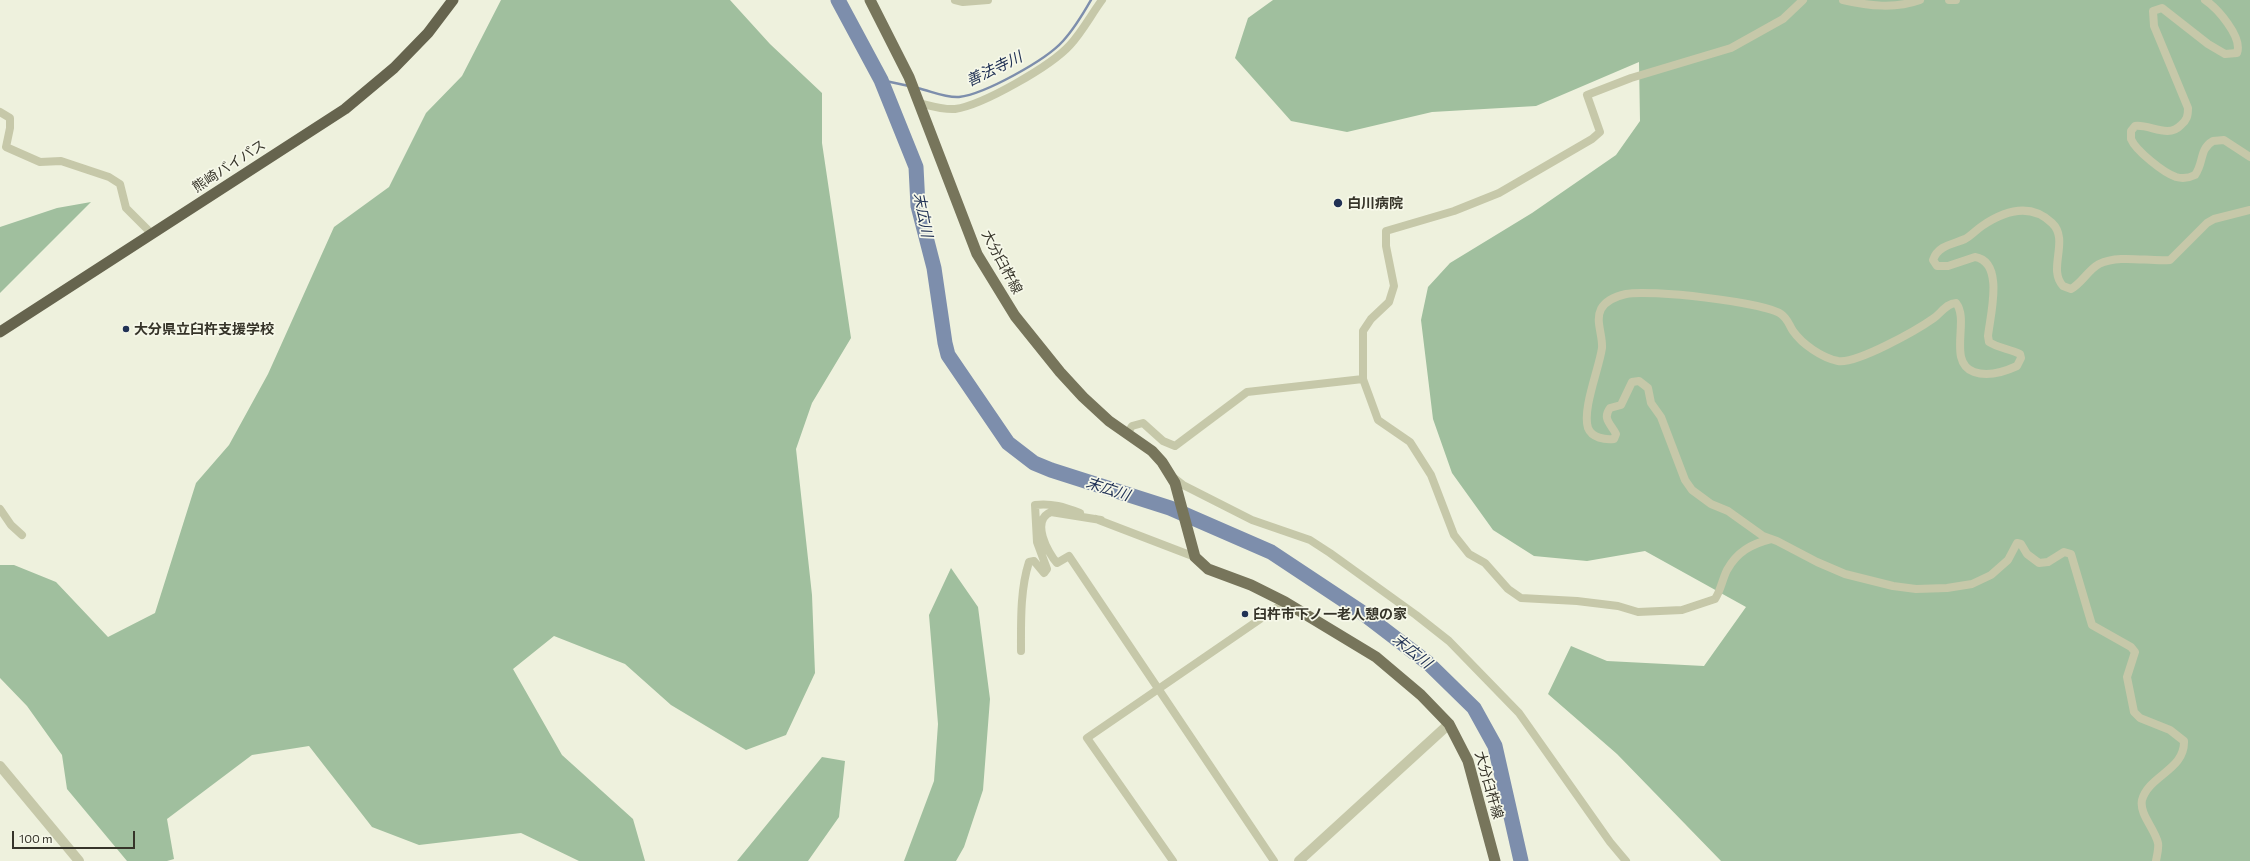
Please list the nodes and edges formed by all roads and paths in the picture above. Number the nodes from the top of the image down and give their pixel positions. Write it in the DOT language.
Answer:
graph roads {
  1 [pos="453,0"];
  2 [pos="872,0"];
  3 [pos="988,0"];
  4 [pos="1102,0"];
  5 [pos="1803,0"];
  6 [pos="1843,0"];
  7 [pos="1920,0"];
  8 [pos="1949,0"];
  9 [pos="1956,0"];
  10 [pos="2205,0"];
  11 [pos="960,1"];
  12 [pos="918,101"];
  13 [pos="0,112"];
  14 [pos="2250,157"];
  15 [pos="2250,210"];
  16 [pos="152,234"];
  17 [pos="0,332"];
  18 [pos="1362,380"];
  19 [pos="1127,434"];
  20 [pos="1172,477"];
  21 [pos="0,509"];
  22 [pos="1101,520"];
  23 [pos="22,534"];
  24 [pos="1771,539"];
  25 [pos="1193,552"];
  26 [pos="1285,602"];
  27 [pos="1022,651"];
  28 [pos="1158,689"];
  29 [pos="1449,724"];
  30 [pos="0,766"];
  31 [pos="79,861"];
  32 [pos="1173,861"];
  33 [pos="1274,861"];
  34 [pos="1299,861"];
  35 [pos="1495,861"];
  36 [pos="1626,861"];
  37 [pos="2156,861"];
  1 -- 16 [label="highway, 熊崎バイパス"];
  2 -- 12 [label="main road, 大分臼杵線"];
  3 -- 11 [label="street"];
  4 -- 12 [label="street"];
  5 -- 18 [label="street"];
  6 -- 7 [label="street"];
  8 -- 9 [label="street"];
  10 -- 14 [label="street"];
  12 -- 19 [label="main road, 大分臼杵線"];
  13 -- 16 [label="street"];
  15 -- 24 [label="street"];
  16 -- 17 [label="highway, 熊崎バイパス"];
  18 -- 19 [label="street"];
  18 -- 24 [label="street"];
  19 -- 20 [label="main road, 大分臼杵線"];
  20 -- 25 [label="main road, 大分臼杵線"];
  20 -- 36 [label="street"];
  21 -- 23 [label="street"];
  22 -- 25 [label="street"];
  22 -- 27 [label="street"];
  22 -- 28 [label="street"];
  24 -- 37 [label="street"];
  25 -- 26 [label="main road, 大分臼杵線"];
  26 -- 28 [label="street"];
  26 -- 29 [label="main road, 大分臼杵線"];
  28 -- 32 [label="street"];
  28 -- 33 [label="street"];
  29 -- 34 [label="street"];
  29 -- 35 [label="main road, 大分臼杵線"];
  30 -- 31 [label="street"];
}
